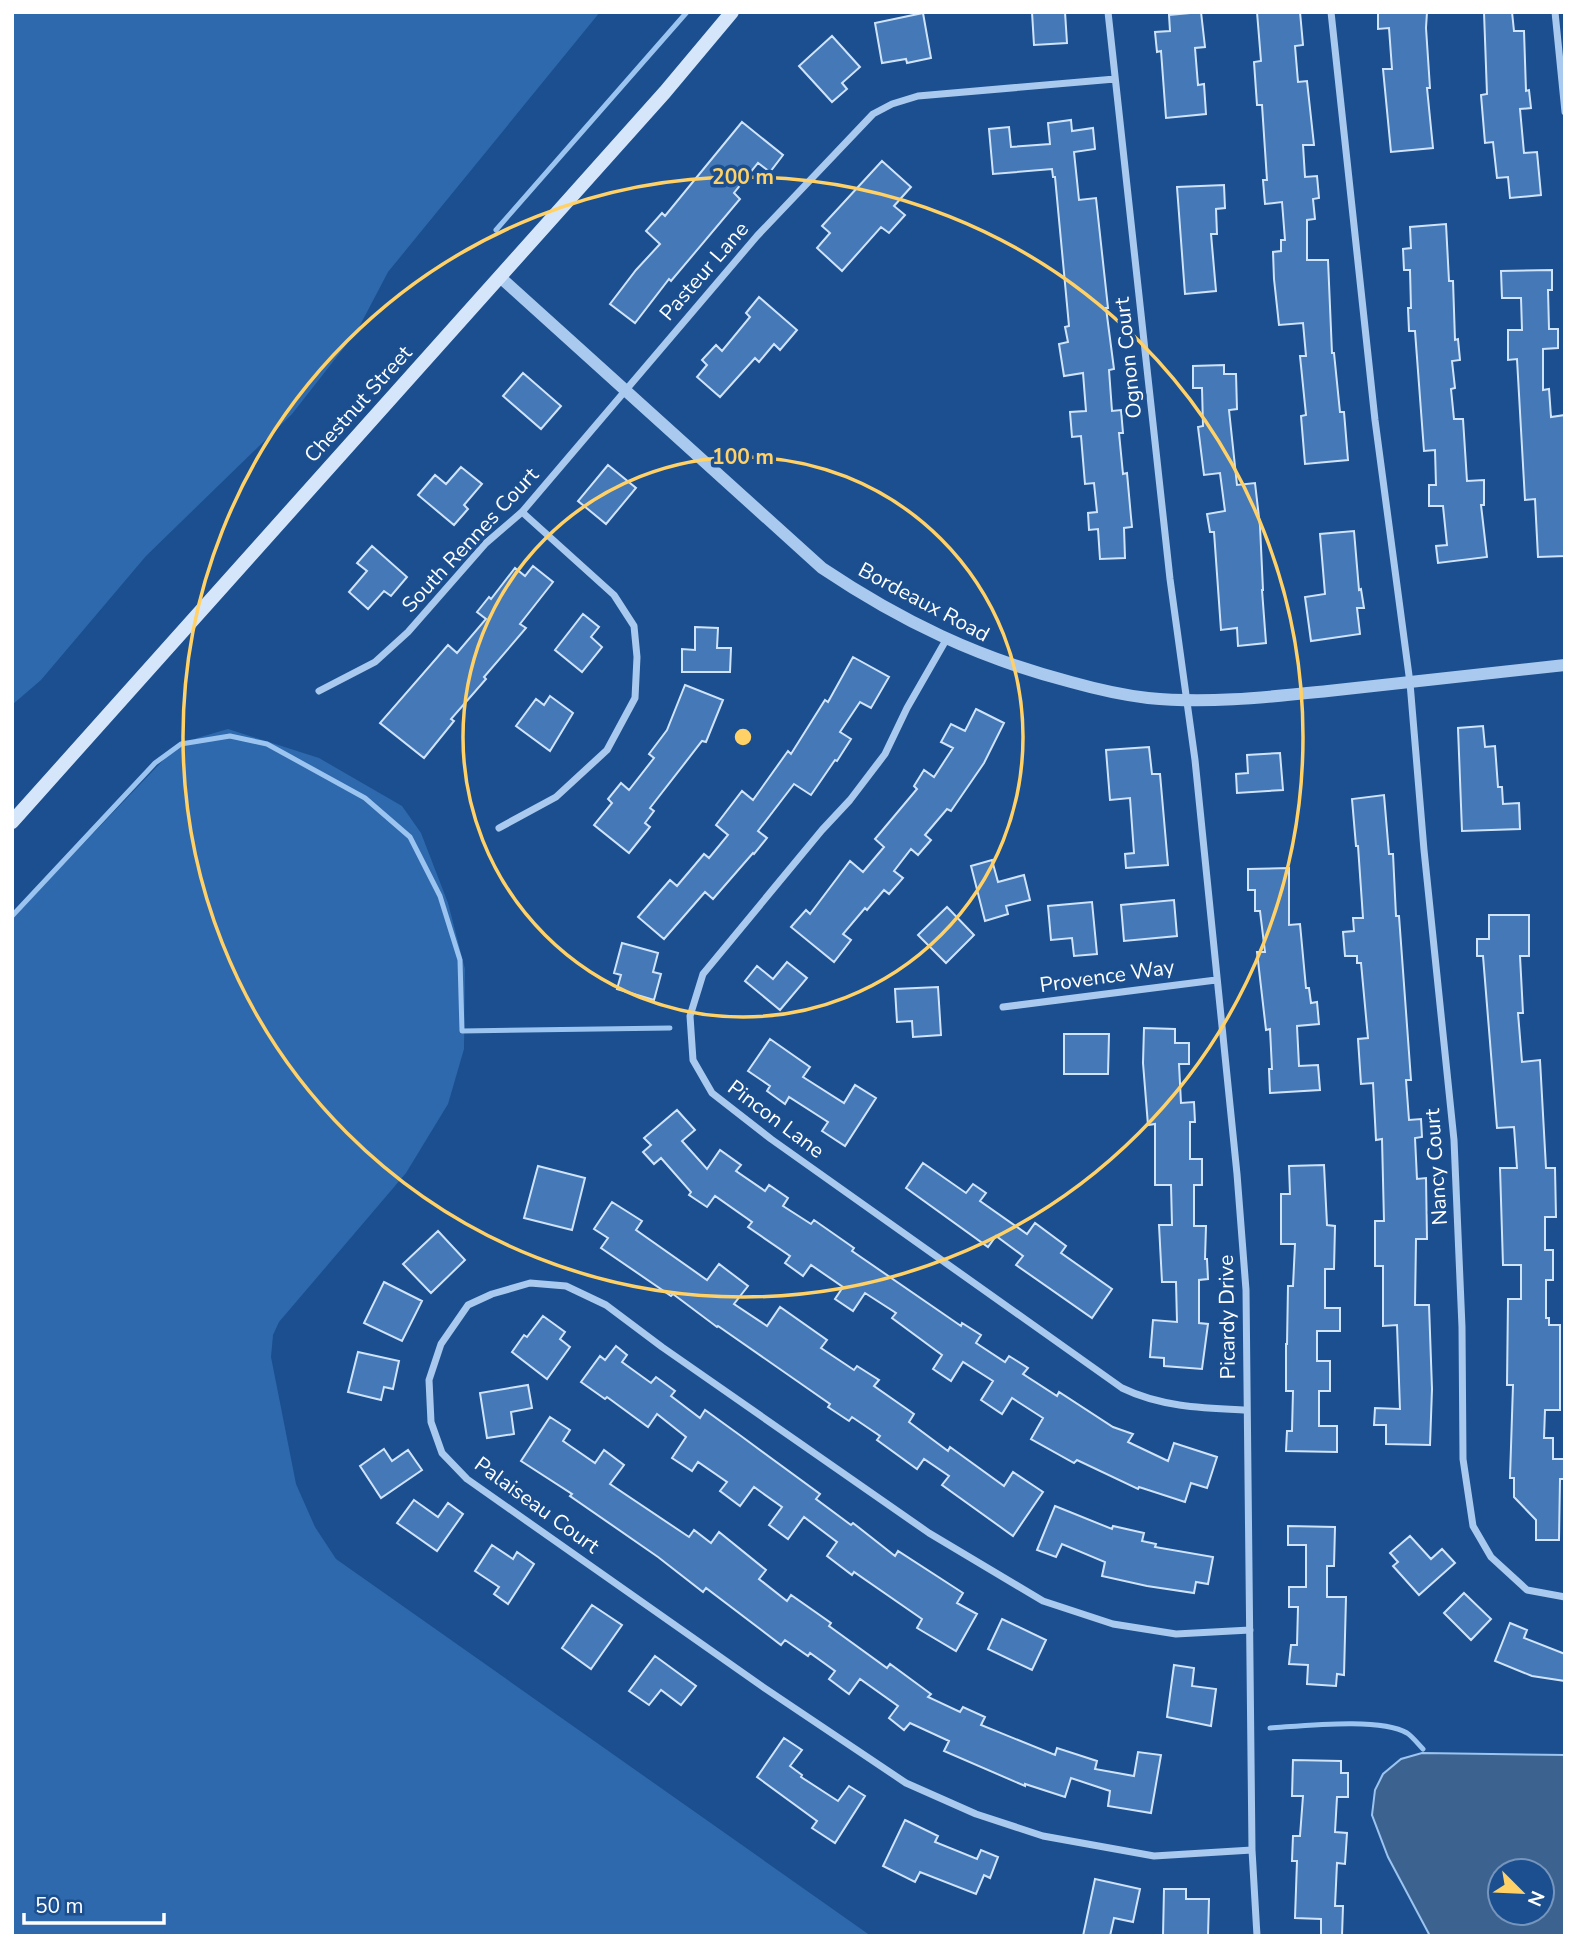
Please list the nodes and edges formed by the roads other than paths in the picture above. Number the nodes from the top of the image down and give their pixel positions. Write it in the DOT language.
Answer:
graph roads {
  1 [pos="732,12"];
  2 [pos="1108,12"];
  3 [pos="1331,12"];
  4 [pos="1555,12"];
  5 [pos="1115,79"];
  6 [pos="1565,112"];
  7 [pos="500,277"];
  8 [pos="625,388"];
  9 [pos="522,512"];
  10 [pos="946,640"];
  11 [pos="1565,665"];
  12 [pos="1410,683"];
  13 [pos="319,691"];
  14 [pos="1187,699"];
  15 [pos="12,822"];
  16 [pos="499,828"];
  17 [pos="1216,979"];
  18 [pos="1003,1007"];
  19 [pos="1246,1410"];
  20 [pos="1565,1597"];
  21 [pos="1250,1630"];
  22 [pos="1252,1850"];
  23 [pos="1257,1936"];
  1 -- 7 [label="main road, Chestnut Street"];
  2 -- 5 [label="street, Ognon Court"];
  3 -- 12 [label="street"];
  4 -- 6 [label="street"];
  5 -- 8 [label="street, Pasteur Lane"];
  5 -- 14 [label="street, Ognon Court"];
  7 -- 8 [label="street, Bordeaux Road"];
  7 -- 15 [label="main road, Chestnut Street"];
  8 -- 9 [label="street, South Rennes Court"];
  8 -- 10 [label="street, Bordeaux Road"];
  9 -- 13 [label="street, South Rennes Court"];
  9 -- 16 [label="street"];
  10 -- 14 [label="street, Bordeaux Road"];
  10 -- 19 [label="street, Pincon Lane"];
  11 -- 12 [label="street, Bordeaux Road"];
  12 -- 14 [label="street, Bordeaux Road"];
  12 -- 20 [label="street, Nancy Court"];
  14 -- 17 [label="street, Picardy Drive"];
  17 -- 18 [label="street, Provence Way"];
  17 -- 19 [label="street, Picardy Drive"];
  19 -- 21 [label="street, Picardy Drive"];
  21 -- 22 [label="street, Picardy Drive"];
  21 -- 22 [label="street, Palaiseau Court"];
  22 -- 23 [label="street, Picardy Drive"];
}
